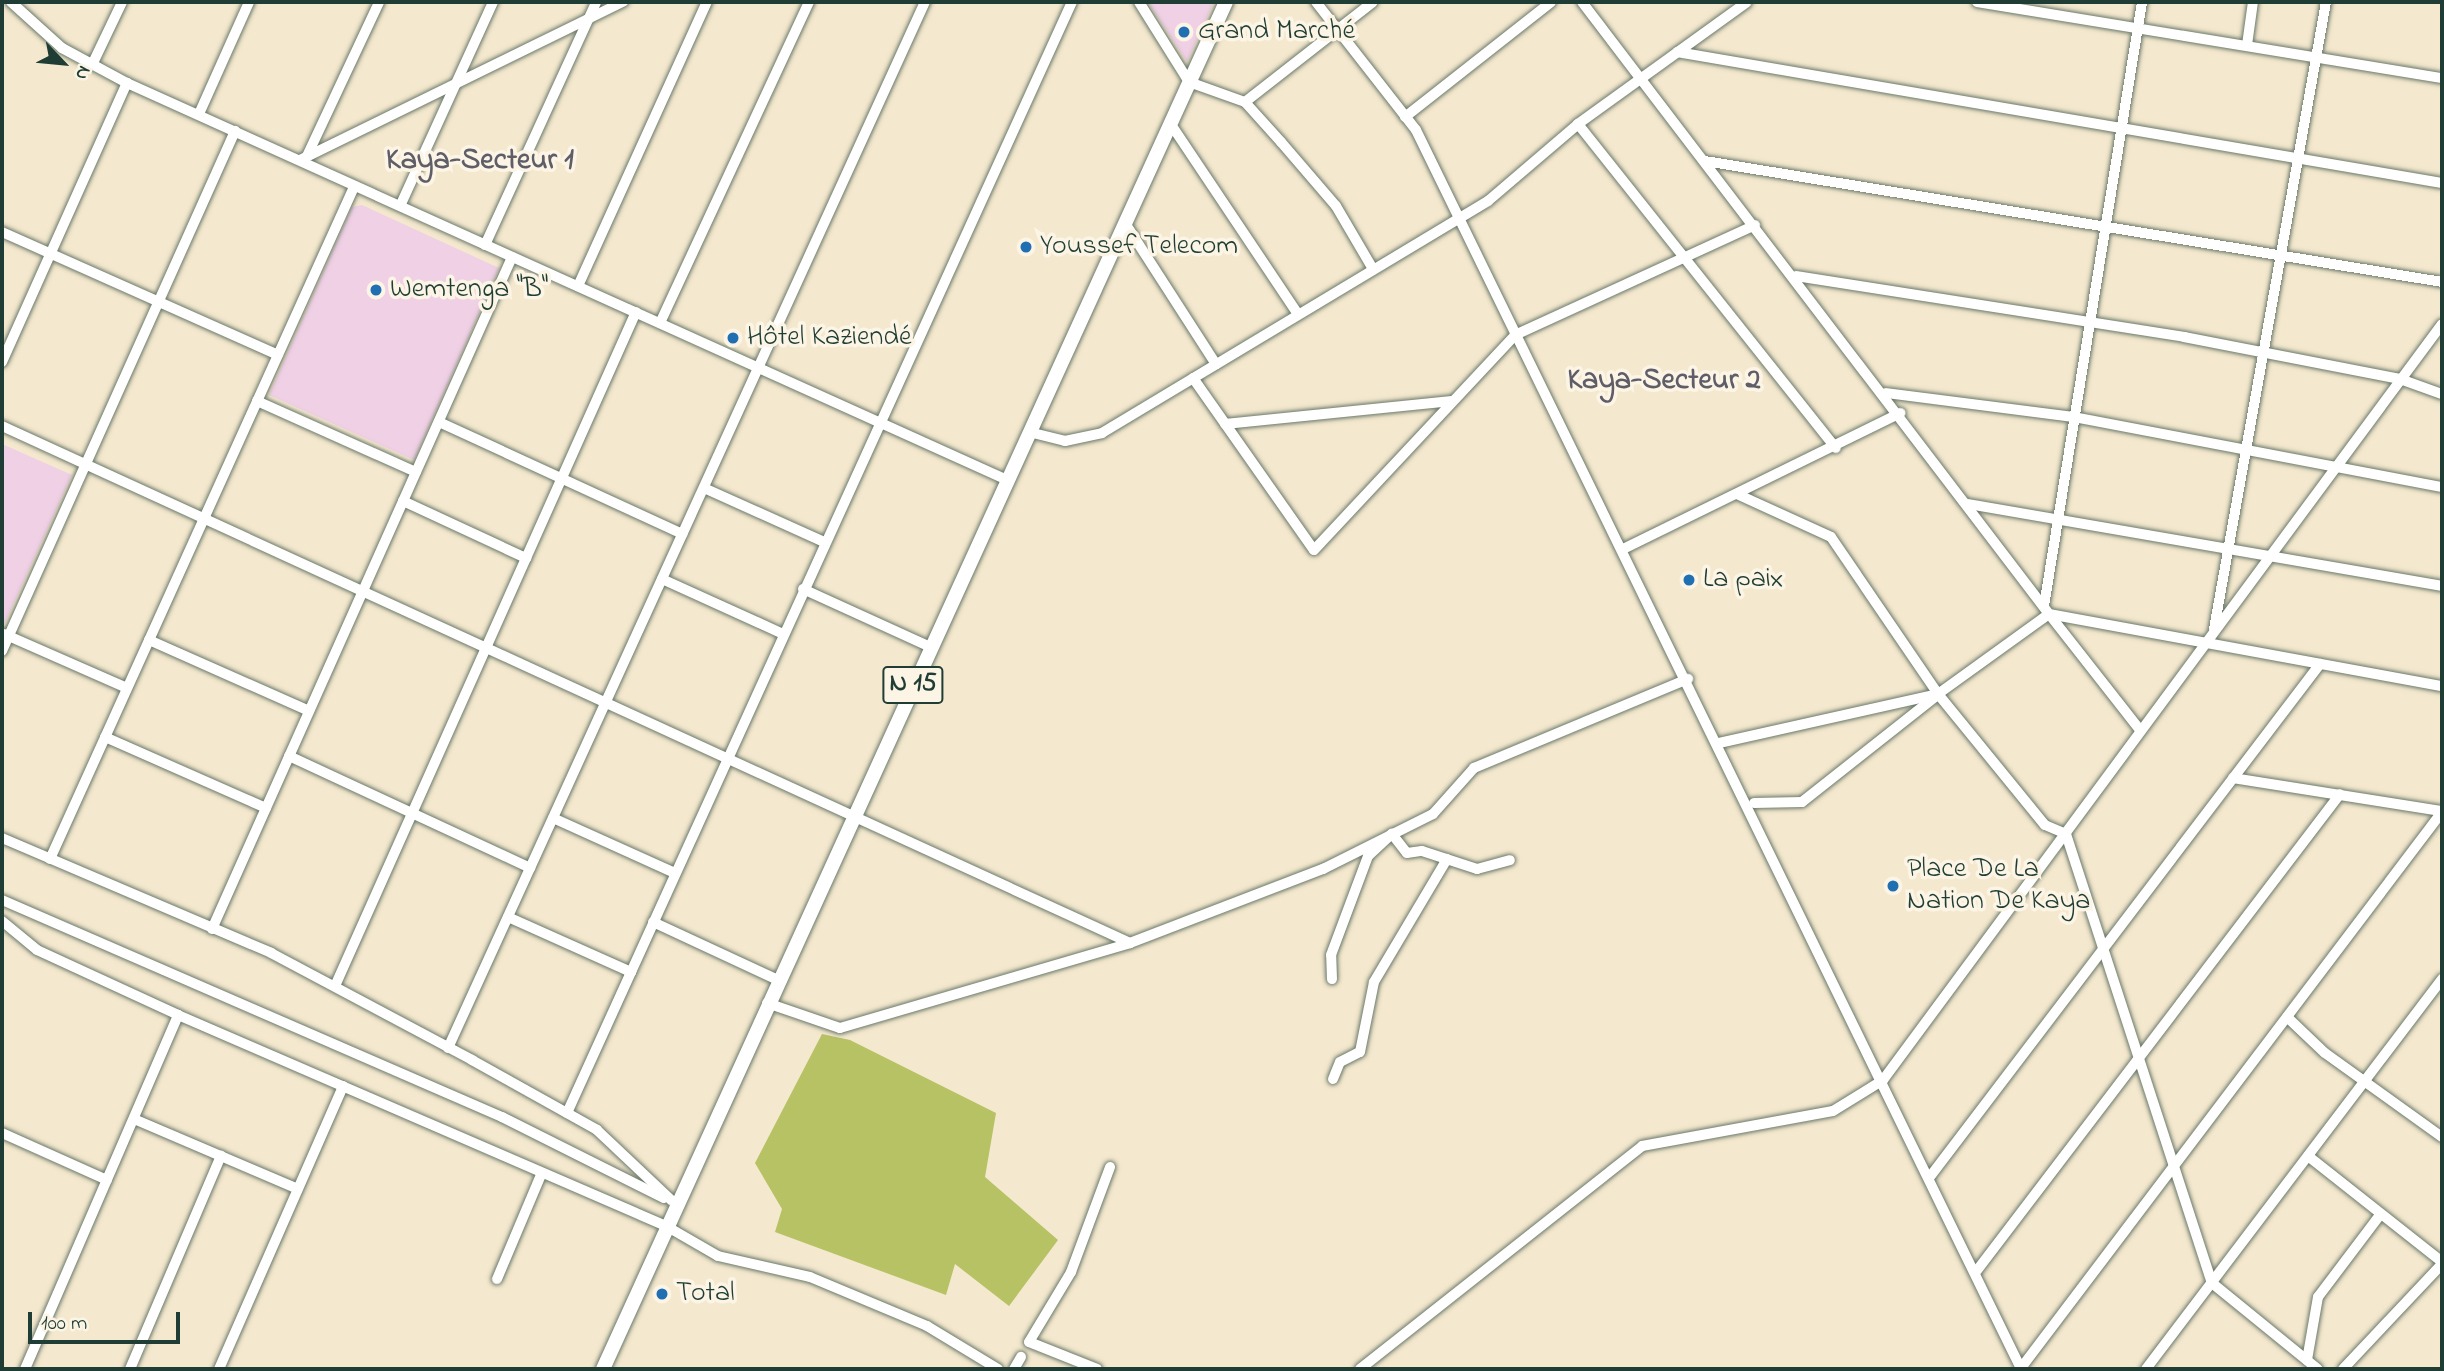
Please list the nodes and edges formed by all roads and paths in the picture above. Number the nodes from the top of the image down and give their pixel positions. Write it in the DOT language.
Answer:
graph roads {
  1 [pos="11,2"];
  2 [pos="122,2"];
  3 [pos="249,2"];
  4 [pos="379,2"];
  5 [pos="493,2"];
  6 [pos="596,2"];
  7 [pos="622,2"];
  8 [pos="707,2"];
  9 [pos="809,2"];
  10 [pos="925,2"];
  11 [pos="1072,2"];
  12 [pos="1139,2"];
  13 [pos="1226,2"];
  14 [pos="1373,2"];
  15 [pos="1551,2"];
  16 [pos="1582,2"];
  17 [pos="1747,2"];
  18 [pos="1977,2"];
  19 [pos="2142,2"];
  20 [pos="2253,2"];
  21 [pos="2326,2"];
  22 [pos="1321,4"];
  23 [pos="588,19"];
  24 [pos="2138,27"];
  25 [pos="1339,28"];
  26 [pos="2247,45"];
  27 [pos="1677,52"];
  28 [pos="2318,56"];
  29 [pos="92,65"];
  30 [pos="1641,78"];
  31 [pos="2442,78"];
  32 [pos="456,82"];
  33 [pos="1189,82"];
  34 [pos="127,83"];
  35 [pos="1245,102"];
  36 [pos="199,114"];
  37 [pos="1405,117"];
  38 [pos="1171,123"];
  39 [pos="1578,124"];
  40 [pos="2121,126"];
  41 [pos="235,131"];
  42 [pos="2301,157"];
  43 [pos="304,158"];
  44 [pos="1705,161"];
  45 [pos="2442,183"];
  46 [pos="354,187"];
  47 [pos="401,204"];
  48 [pos="1459,218"];
  49 [pos="1125,223"];
  50 [pos="1755,225"];
  51 [pos="2105,225"];
  52 [pos="2,232"];
  53 [pos="485,245"];
  54 [pos="50,254"];
  55 [pos="2286,255"];
  56 [pos="512,257"];
  57 [pos="1686,258"];
  58 [pos="1373,270"];
  59 [pos="1796,276"];
  60 [pos="2442,282"];
  61 [pos="578,286"];
  62 [pos="157,301"];
  63 [pos="636,312"];
  64 [pos="1298,314"];
  65 [pos="2090,322"];
  66 [pos="660,323"];
  67 [pos="2442,324"];
  68 [pos="1515,335"];
  69 [pos="2268,353"];
  70 [pos="278,355"];
  71 [pos="2,362"];
  72 [pos="1216,364"];
  73 [pos="758,368"];
  74 [pos="1193,378"];
  75 [pos="2400,379"];
  76 [pos="1886,393"];
  77 [pos="2442,394"];
  78 [pos="257,401"];
  79 [pos="1452,401"];
  80 [pos="1901,413"];
  81 [pos="2074,417"];
  82 [pos="439,422"];
  83 [pos="881,423"];
  84 [pos="1225,424"];
  85 [pos="2,426"];
  86 [pos="1029,432"];
  87 [pos="1836,449"];
  88 [pos="2251,449"];
  89 [pos="84,464"];
  90 [pos="2336,468"];
  91 [pos="416,472"];
  92 [pos="561,478"];
  93 [pos="1007,480"];
  94 [pos="2442,487"];
  95 [pos="704,488"];
  96 [pos="1739,495"];
  97 [pos="403,502"];
  98 [pos="1968,504"];
  99 [pos="204,519"];
  100 [pos="2058,520"];
  101 [pos="682,534"];
  102 [pos="824,542"];
  103 [pos="1623,549"];
  104 [pos="2233,551"];
  105 [pos="2271,556"];
  106 [pos="526,558"];
  107 [pos="662,579"];
  108 [pos="2442,586"];
  109 [pos="803,590"];
  110 [pos="362,593"];
  111 [pos="2046,610"];
  112 [pos="783,634"];
  113 [pos="5,635"];
  114 [pos="2210,638"];
  115 [pos="149,640"];
  116 [pos="930,647"];
  117 [pos="485,649"];
  118 [pos="2,651"];
  119 [pos="2320,664"];
  120 [pos="1688,679"];
  121 [pos="2442,686"];
  122 [pos="127,688"];
  123 [pos="1938,694"];
  124 [pos="605,705"];
  125 [pos="309,711"];
  126 [pos="2140,730"];
  127 [pos="105,737"];
  128 [pos="1719,743"];
  129 [pos="289,756"];
  130 [pos="726,760"];
  131 [pos="2233,778"];
  132 [pos="2340,794"];
  133 [pos="1754,803"];
  134 [pos="266,808"];
  135 [pos="2442,811"];
  136 [pos="412,813"];
  137 [pos="553,818"];
  138 [pos="852,818"];
  139 [pos="1392,834"];
  140 [pos="2066,834"];
  141 [pos="2,838"];
  142 [pos="50,859"];
  143 [pos="1447,859"];
  144 [pos="1510,860"];
  145 [pos="530,868"];
  146 [pos="675,873"];
  147 [pos="2,900"];
  148 [pos="508,918"];
  149 [pos="2,921"];
  150 [pos="653,922"];
  151 [pos="212,929"];
  152 [pos="1130,943"];
  153 [pos="2105,947"];
  154 [pos="631,972"];
  155 [pos="778,979"];
  156 [pos="1332,979"];
  157 [pos="2442,979"];
  158 [pos="335,986"];
  159 [pos="767,1003"];
  160 [pos="178,1015"];
  161 [pos="2287,1017"];
  162 [pos="448,1048"];
  163 [pos="2138,1060"];
  164 [pos="1333,1079"];
  165 [pos="1883,1080"];
  166 [pos="2365,1081"];
  167 [pos="343,1086"];
  168 [pos="567,1113"];
  169 [pos="134,1119"];
  170 [pos="2,1133"];
  171 [pos="2442,1137"];
  172 [pos="221,1156"];
  173 [pos="2308,1156"];
  174 [pos="1110,1167"];
  175 [pos="2170,1171"];
  176 [pos="541,1175"];
  177 [pos="1929,1178"];
  178 [pos="107,1180"];
  179 [pos="298,1189"];
  180 [pos="674,1202"];
  181 [pos="2380,1214"];
  182 [pos="666,1226"];
  183 [pos="2442,1263"];
  184 [pos="1975,1273"];
  185 [pos="497,1279"];
  186 [pos="2211,1283"];
  187 [pos="1021,1357"];
  188 [pos="2306,1360"];
  189 [pos="25,1369"];
  190 [pos="130,1369"];
  191 [pos="219,1369"];
  192 [pos="603,1369"];
  193 [pos="998,1369"];
  194 [pos="1014,1369"];
  195 [pos="1097,1369"];
  196 [pos="1360,1369"];
  197 [pos="2021,1369"];
  198 [pos="2146,1369"];
  199 [pos="2318,1369"];
  200 [pos="2343,1369"];
  1 -- 29 [label="street"];
  2 -- 29 [label="street"];
  3 -- 36 [label="street"];
  4 -- 43 [label="street"];
  5 -- 32 [label="street"];
  6 -- 23 [label="street"];
  7 -- 23 [label="street"];
  8 -- 61 [label="street"];
  9 -- 66 [label="street"];
  10 -- 73 [label="street"];
  11 -- 83 [label="street"];
  12 -- 33 [label="street"];
  13 -- 33 [label="main road, N 15"];
  14 -- 25 [label="street"];
  15 -- 37 [label="street"];
  16 -- 30 [label="street"];
  17 -- 27 [label="street"];
  18 -- 24 [label="street"];
  19 -- 24 [label="street"];
  20 -- 26 [label="street"];
  21 -- 28 [label="street"];
  22 -- 25 [label="street"];
  23 -- 32 [label="street"];
  23 -- 53 [label="street"];
  24 -- 26 [label="street"];
  24 -- 40 [label="street"];
  25 -- 35 [label="street"];
  25 -- 37 [label="street"];
  26 -- 28 [label="street"];
  27 -- 30 [label="street"];
  27 -- 40 [label="street"];
  28 -- 31 [label="street"];
  28 -- 42 [label="street"];
  29 -- 34 [label="street"];
  30 -- 39 [label="street"];
  30 -- 44 [label="street"];
  32 -- 43 [label="street"];
  32 -- 47 [label="street"];
  33 -- 35 [label="street"];
  33 -- 38 [label="main road, N 15"];
  34 -- 36 [label="street"];
  34 -- 54 [label="street"];
  35 -- 58 [label="street"];
  36 -- 41 [label="street"];
  37 -- 48 [label="street"];
  38 -- 49 [label="main road, N 15"];
  38 -- 64 [label="street"];
  39 -- 48 [label="street"];
  39 -- 57 [label="street"];
  40 -- 42 [label="street"];
  40 -- 51 [label="street"];
  41 -- 43 [label="street"];
  41 -- 62 [label="street"];
  42 -- 45 [label="street"];
  42 -- 55 [label="street"];
  43 -- 46 [label="street"];
  44 -- 50 [label="street"];
  44 -- 51 [label="street"];
  46 -- 47 [label="street"];
  46 -- 70 [label="street"];
  47 -- 53 [label="street"];
  48 -- 58 [label="street"];
  48 -- 68 [label="street"];
  49 -- 72 [label="street"];
  49 -- 86 [label="main road, N 15"];
  50 -- 57 [label="street"];
  50 -- 59 [label="street"];
  51 -- 55 [label="street"];
  51 -- 65 [label="street"];
  52 -- 54 [label="street"];
  53 -- 56 [label="street"];
  54 -- 62 [label="street"];
  54 -- 71 [label="street"];
  55 -- 60 [label="street"];
  55 -- 69 [label="street"];
  56 -- 61 [label="street"];
  56 -- 82 [label="street"];
  57 -- 68 [label="street"];
  57 -- 87 [label="street"];
  58 -- 64 [label="street"];
  59 -- 65 [label="street"];
  59 -- 76 [label="street"];
  61 -- 63 [label="street"];
  62 -- 70 [label="street"];
  62 -- 89 [label="street"];
  63 -- 66 [label="street"];
  63 -- 92 [label="street"];
  64 -- 72 [label="street"];
  65 -- 69 [label="street"];
  65 -- 81 [label="street"];
  66 -- 73 [label="street"];
  67 -- 75 [label="street"];
  68 -- 79 [label="street"];
  68 -- 103 [label="street"];
  69 -- 75 [label="street"];
  69 -- 88 [label="street"];
  70 -- 78 [label="street"];
  72 -- 74 [label="street"];
  73 -- 83 [label="street"];
  73 -- 95 [label="street"];
  74 -- 84 [label="street"];
  74 -- 86 [label="street"];
  75 -- 77 [label="street"];
  75 -- 90 [label="street"];
  76 -- 80 [label="street"];
  76 -- 81 [label="street"];
  78 -- 91 [label="street"];
  78 -- 99 [label="street"];
  79 -- 84 [label="street"];
  79 -- 84 [label="street"];
  80 -- 87 [label="street"];
  80 -- 98 [label="street"];
  81 -- 88 [label="street"];
  81 -- 100 [label="street"];
  82 -- 91 [label="street"];
  82 -- 92 [label="street"];
  83 -- 93 [label="street"];
  83 -- 102 [label="street"];
  85 -- 89 [label="street"];
  86 -- 93 [label="main road, N 15"];
  87 -- 96 [label="street"];
  88 -- 90 [label="street"];
  88 -- 104 [label="street"];
  89 -- 99 [label="street"];
  89 -- 113 [label="street"];
  90 -- 94 [label="street"];
  90 -- 105 [label="street"];
  91 -- 97 [label="street"];
  92 -- 101 [label="street"];
  92 -- 106 [label="street"];
  93 -- 116 [label="main road, N 15"];
  95 -- 101 [label="street"];
  95 -- 102 [label="street"];
  96 -- 103 [label="street"];
  96 -- 123 [label="street"];
  97 -- 106 [label="street"];
  97 -- 110 [label="street"];
  98 -- 100 [label="street"];
  98 -- 111 [label="street"];
  99 -- 110 [label="street"];
  99 -- 115 [label="street"];
  100 -- 104 [label="street"];
  100 -- 111 [label="street"];
  101 -- 107 [label="street"];
  102 -- 109 [label="street"];
  103 -- 120 [label="street"];
  104 -- 105 [label="street"];
  104 -- 114 [label="street"];
  105 -- 108 [label="street"];
  105 -- 114 [label="street"];
  106 -- 117 [label="street"];
  107 -- 112 [label="street"];
  107 -- 124 [label="street"];
  109 -- 112 [label="street"];
  109 -- 116 [label="street"];
  110 -- 117 [label="street"];
  110 -- 125 [label="street"];
  111 -- 114 [label="street"];
  111 -- 123 [label="street"];
  111 -- 126 [label="street"];
  112 -- 130 [label="street"];
  113 -- 118 [label="street"];
  113 -- 122 [label="street"];
  114 -- 119 [label="street"];
  114 -- 126 [label="street"];
  115 -- 122 [label="street"];
  115 -- 125 [label="street"];
  116 -- 138 [label="main road, N 15"];
  117 -- 124 [label="street"];
  117 -- 136 [label="street"];
  119 -- 121 [label="street"];
  119 -- 131 [label="street"];
  120 -- 128 [label="street"];
  120 -- 139 [label="street"];
  122 -- 127 [label="street"];
  123 -- 128 [label="street"];
  123 -- 133 [label="street"];
  123 -- 140 [label="street"];
  124 -- 130 [label="street"];
  124 -- 137 [label="street"];
  125 -- 129 [label="street"];
  126 -- 140 [label="street"];
  127 -- 134 [label="street"];
  127 -- 142 [label="street"];
  128 -- 165 [label="street"];
  129 -- 134 [label="street"];
  129 -- 136 [label="street"];
  130 -- 138 [label="street"];
  130 -- 146 [label="street"];
  131 -- 132 [label="street"];
  131 -- 153 [label="street"];
  132 -- 135 [label="street"];
  132 -- 163 [label="street"];
  134 -- 151 [label="street"];
  135 -- 161 [label="street"];
  136 -- 145 [label="street"];
  136 -- 158 [label="street"];
  137 -- 145 [label="street"];
  137 -- 146 [label="street"];
  138 -- 152 [label="street"];
  138 -- 155 [label="main road, N 15"];
  139 -- 143 [label="street"];
  139 -- 152 [label="street"];
  139 -- 156 [label="street"];
  140 -- 153 [label="street"];
  140 -- 165 [label="street"];
  141 -- 142 [label="street"];
  142 -- 151 [label="street"];
  143 -- 144 [label="street"];
  143 -- 164 [label="street"];
  145 -- 148 [label="street"];
  146 -- 150 [label="street"];
  147 -- 180 [label="street"];
  148 -- 154 [label="street"];
  148 -- 162 [label="street"];
  149 -- 160 [label="street"];
  150 -- 154 [label="street"];
  150 -- 155 [label="street"];
  151 -- 158 [label="street"];
  152 -- 159 [label="street"];
  153 -- 163 [label="street"];
  153 -- 177 [label="street"];
  154 -- 168 [label="street"];
  155 -- 159 [label="main road, N 15"];
  157 -- 166 [label="street"];
  158 -- 162 [label="street"];
  159 -- 180 [label="main road, N 15"];
  160 -- 167 [label="street"];
  160 -- 169 [label="street"];
  161 -- 166 [label="street"];
  161 -- 175 [label="street"];
  162 -- 168 [label="street"];
  163 -- 175 [label="street"];
  163 -- 184 [label="street"];
  165 -- 177 [label="street"];
  165 -- 196 [label="street"];
  166 -- 171 [label="street"];
  166 -- 173 [label="street"];
  167 -- 176 [label="street"];
  167 -- 179 [label="street"];
  168 -- 180 [label="street"];
  169 -- 172 [label="street"];
  169 -- 178 [label="street"];
  170 -- 178 [label="street"];
  172 -- 179 [label="street"];
  172 -- 190 [label="street"];
  173 -- 181 [label="street"];
  173 -- 186 [label="street"];
  174 -- 195 [label="street"];
  175 -- 186 [label="street"];
  175 -- 197 [label="street"];
  176 -- 182 [label="street"];
  176 -- 185 [label="street"];
  177 -- 184 [label="street"];
  178 -- 189 [label="street"];
  179 -- 191 [label="street"];
  180 -- 182 [label="main road, N 15"];
  181 -- 183 [label="street"];
  181 -- 188 [label="street"];
  182 -- 192 [label="main road, N 15"];
  182 -- 193 [label="street"];
  183 -- 200 [label="street"];
  184 -- 197 [label="street"];
  186 -- 188 [label="street"];
  186 -- 198 [label="street"];
  187 -- 194 [label="street"];
  188 -- 199 [label="street"];
}
